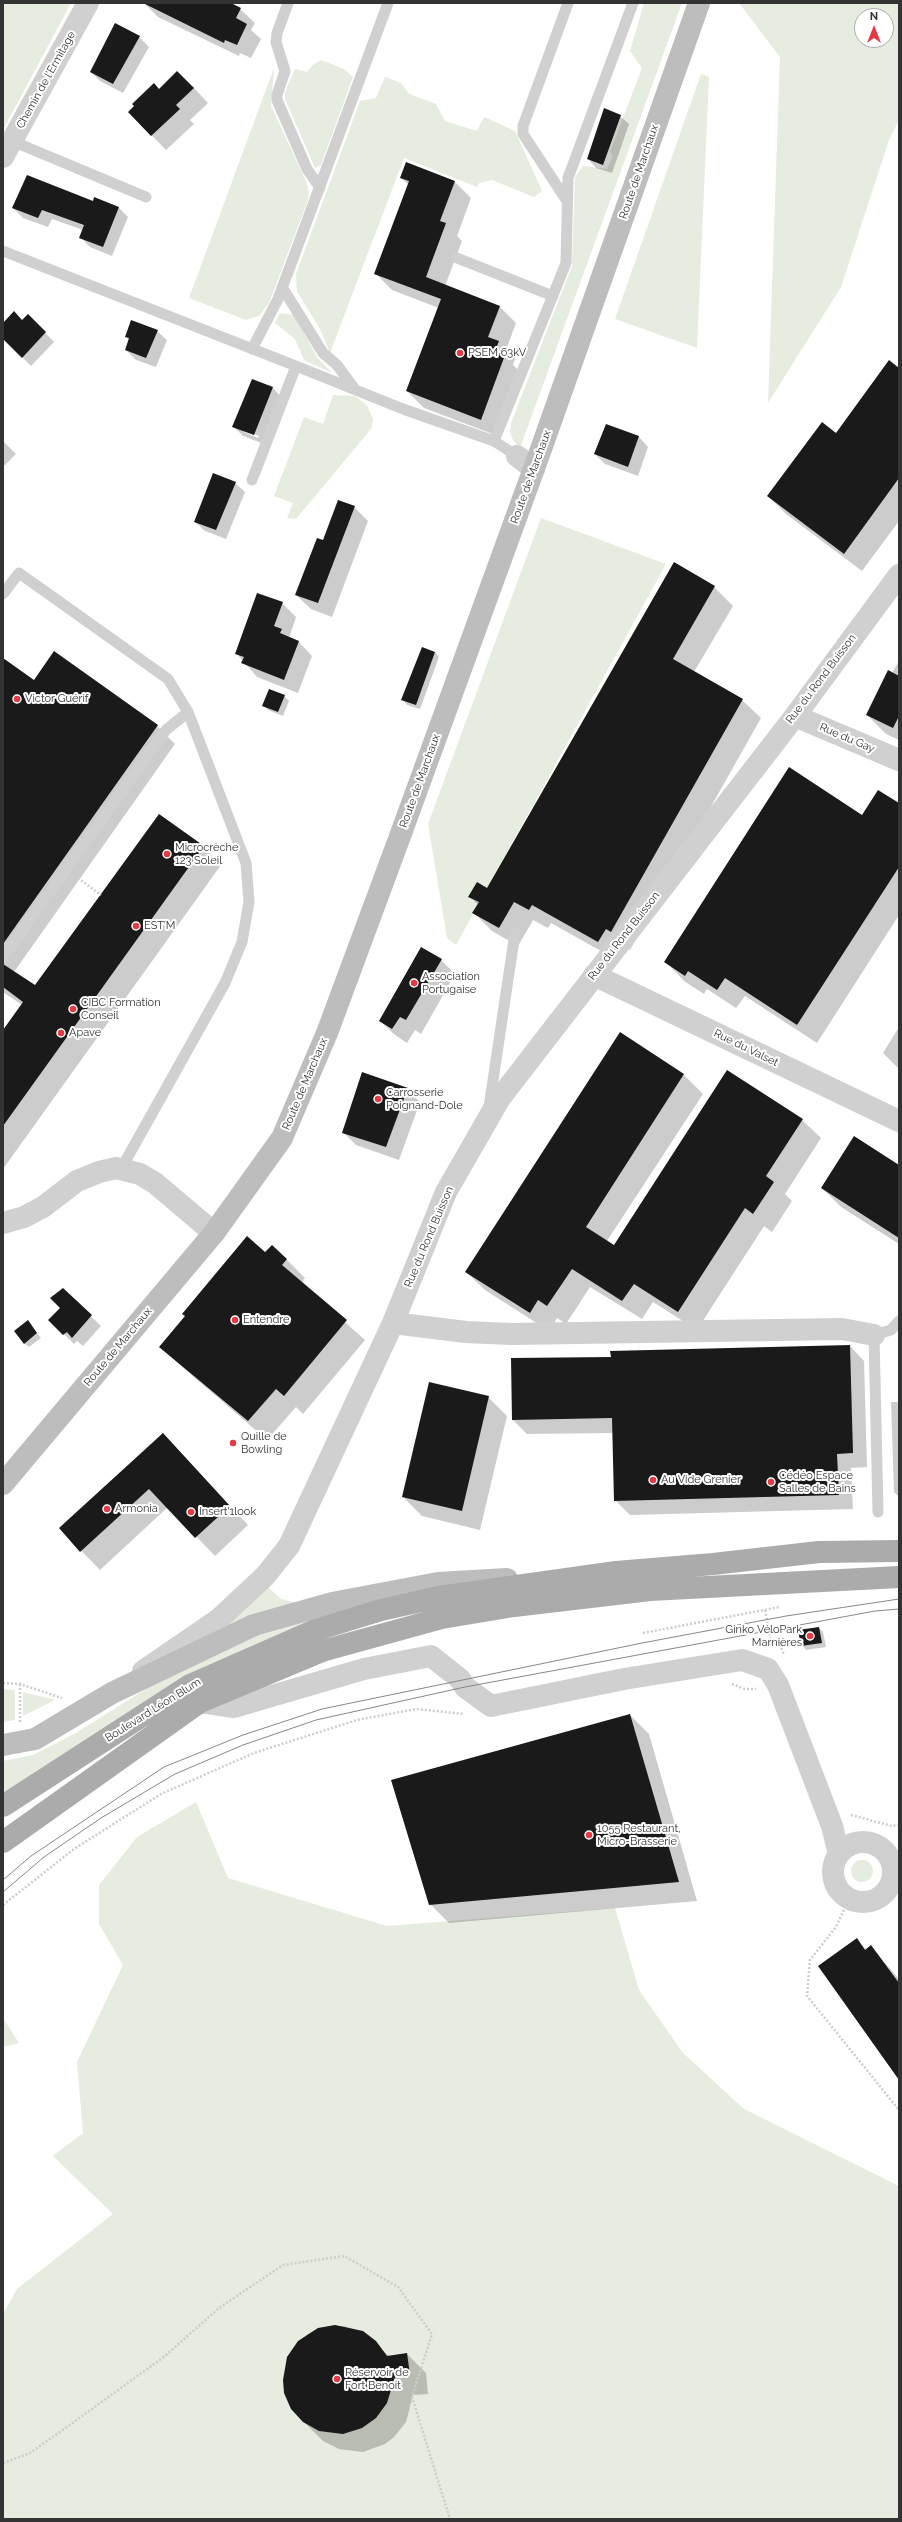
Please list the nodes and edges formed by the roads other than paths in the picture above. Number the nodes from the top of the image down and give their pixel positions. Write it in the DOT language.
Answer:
graph roads {
  1 [pos="88,3"];
  2 [pos="288,3"];
  3 [pos="388,3"];
  4 [pos="568,3"];
  5 [pos="633,3"];
  6 [pos="699,3"];
  7 [pos="7,149"];
  8 [pos="320,188"];
  9 [pos="146,196"];
  10 [pos="567,201"];
  11 [pos="3,251"];
  12 [pos="457,258"];
  13 [pos="282,287"];
  14 [pos="553,296"];
  15 [pos="252,349"];
  16 [pos="296,366"];
  17 [pos="355,389"];
  18 [pos="494,441"];
  19 [pos="526,463"];
  20 [pos="252,480"];
  21 [pos="899,575"];
  22 [pos="3,594"];
  23 [pos="188,712"];
  24 [pos="795,716"];
  25 [pos="899,760"];
  26 [pos="515,934"];
  27 [pos="3,957"];
  28 [pos="594,975"];
  29 [pos="899,1121"];
  30 [pos="486,1122"];
  31 [pos="121,1169"];
  32 [pos="3,1223"];
  33 [pos="214,1233"];
  34 [pos="899,1321"];
  35 [pos="393,1323"];
  36 [pos="874,1335"];
  37 [pos="3,1484"];
  38 [pos="878,1512"];
  39 [pos="899,1551"];
  40 [pos="616,1572"];
  41 [pos="899,1577"];
  42 [pos="112,1693"];
  43 [pos="200,1702"];
  44 [pos="3,1745"];
  45 [pos="3,1806"];
  46 [pos="3,1821"];
  47 [pos="3,1842"];
  48 [pos="839,1854"];
  49 [pos="895,1859"];
  1 -- 7 [label="street, Chemin de l'Ermitage"];
  2 -- 8 [label="lane"];
  3 -- 8 [label="lane"];
  4 -- 10 [label="lane"];
  5 -- 10 [label="lane"];
  6 -- 19 [label="main road, Route de Marchaux"];
  7 -- 9 [label="lane"];
  8 -- 13 [label="lane"];
  10 -- 14 [label="lane"];
  11 -- 15 [label="lane"];
  12 -- 14 [label="lane"];
  13 -- 15 [label="lane"];
  13 -- 17 [label="lane"];
  14 -- 18 [label="lane"];
  15 -- 16 [label="lane"];
  16 -- 17 [label="lane"];
  16 -- 20 [label="lane"];
  17 -- 18 [label="lane"];
  18 -- 19 [label="lane"];
  19 -- 33 [label="main road, Route de Marchaux"];
  21 -- 24 [label="street, Rue du Rond Buisson"];
  22 -- 23 [label="lane"];
  23 -- 27 [label="lane"];
  23 -- 31 [label="lane"];
  24 -- 25 [label="street, Rue du Gay"];
  24 -- 28 [label="street, Rue du Rond Buisson"];
  26 -- 30 [label="lane"];
  28 -- 29 [label="street, Rue du Valset"];
  28 -- 30 [label="street, Rue du Rond Buisson"];
  30 -- 35 [label="street, Rue du Rond Buisson"];
  31 -- 32 [label="street"];
  31 -- 33 [label="street"];
  33 -- 37 [label="main road, Route de Marchaux"];
  34 -- 36 [label="lane"];
  35 -- 36 [label="street"];
  35 -- 42 [label="street, Rue du Rond Buisson"];
  36 -- 38 [label="lane"];
  39 -- 40 [label="main road, Boulevard Léon Blum"];
  40 -- 42 [label="main road"];
  40 -- 45 [label="main road, Boulevard Léon Blum"];
  41 -- 43 [label="main road"];
  42 -- 44 [label="main road"];
  43 -- 46 [label="main road, Boulevard Léon Blum"];
  43 -- 47 [label="main road"];
  43 -- 48 [label="street"];
  48 -- 49 [label="street"];
  48 -- 49 [label="street"];
}
